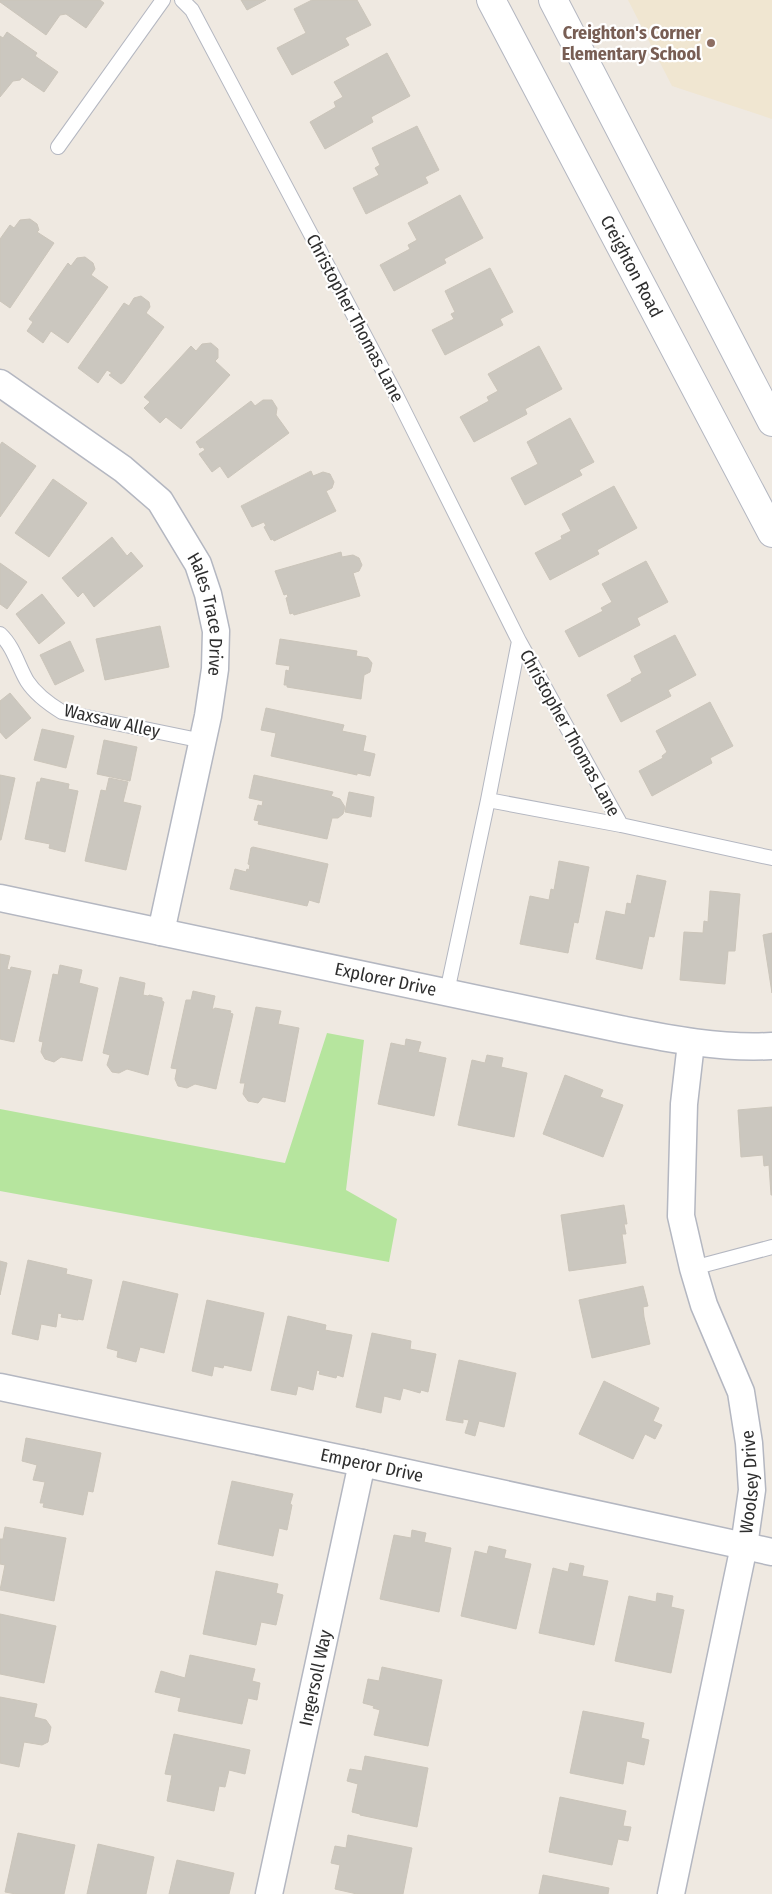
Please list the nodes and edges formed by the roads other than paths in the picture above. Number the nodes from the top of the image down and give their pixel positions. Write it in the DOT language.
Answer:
graph roads {
  1 [pos="163,0"];
  2 [pos="182,0"];
  3 [pos="491,0"];
  4 [pos="553,0"];
  5 [pos="58,147"];
  6 [pos="0,383"];
  7 [pos="772,422"];
  8 [pos="772,533"];
  9 [pos="0,634"];
  10 [pos="520,641"];
  11 [pos="203,741"];
  12 [pos="488,800"];
  13 [pos="621,825"];
  14 [pos="772,858"];
  15 [pos="0,898"];
  16 [pos="161,932"];
  17 [pos="447,992"];
  18 [pos="691,1043"];
  19 [pos="772,1046"];
  20 [pos="772,1247"];
  21 [pos="693,1268"];
  22 [pos="0,1388"];
  23 [pos="362,1463"];
  24 [pos="744,1546"];
  25 [pos="772,1552"];
  26 [pos="270,1894"];
  27 [pos="671,1894"];
  1 -- 5 [label="lane"];
  2 -- 10 [label="lane, Christopher Thomas Lane"];
  3 -- 8 [label="street, Creighton Road"];
  4 -- 7 [label="street"];
  6 -- 11 [label="street, Hales Trace Drive"];
  9 -- 11 [label="lane, Waxsaw Alley"];
  10 -- 12 [label="lane, Christopher Thomas Lane"];
  10 -- 13 [label="lane, Christopher Thomas Lane"];
  11 -- 16 [label="street, Hales Trace Drive"];
  12 -- 13 [label="lane, Christopher Thomas Lane"];
  12 -- 17 [label="lane, Christopher Thomas Lane"];
  13 -- 14 [label="lane, Christopher Thomas Lane"];
  15 -- 16 [label="street, Explorer Drive"];
  16 -- 17 [label="street, Explorer Drive"];
  17 -- 18 [label="street, Explorer Drive"];
  18 -- 19 [label="street, Explorer Drive"];
  18 -- 21 [label="street, Woolsey Drive"];
  20 -- 21 [label="lane"];
  21 -- 24 [label="street, Woolsey Drive"];
  22 -- 23 [label="street, Emperor Drive"];
  23 -- 24 [label="street, Emperor Drive"];
  23 -- 26 [label="street, Ingersoll Way"];
  24 -- 25 [label="street, Emperor Drive"];
  24 -- 27 [label="street, Woolsey Drive"];
}
